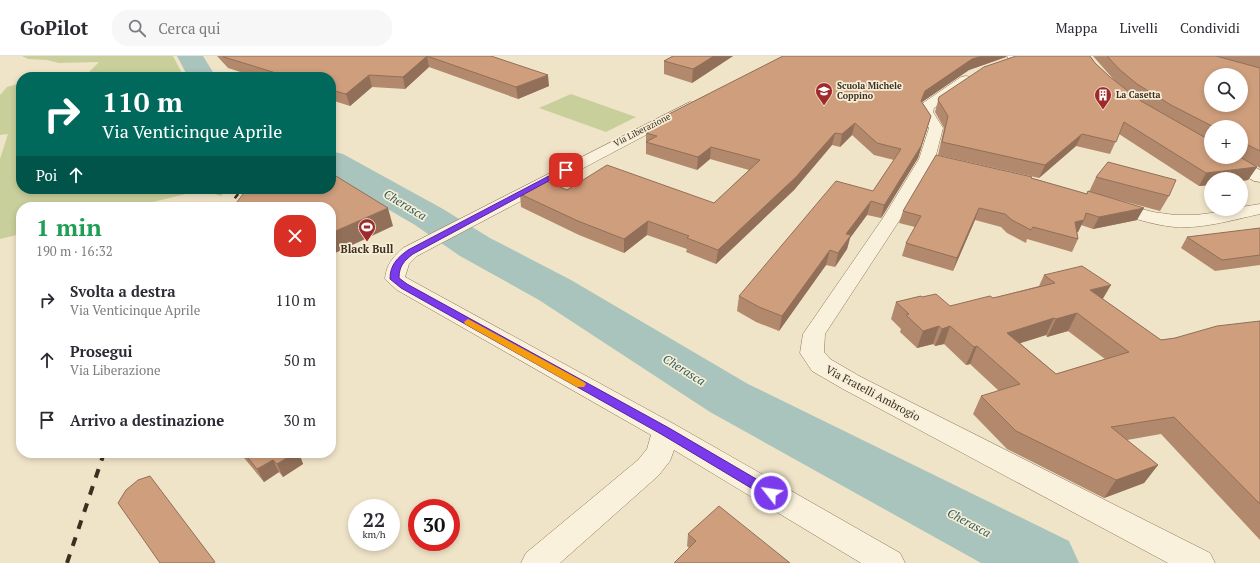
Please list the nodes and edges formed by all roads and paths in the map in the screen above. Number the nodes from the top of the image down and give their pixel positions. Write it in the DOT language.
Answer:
graph roads {
  1 [pos="1045,56"];
  2 [pos="1003,63"];
  3 [pos="705,98"];
  4 [pos="1237,164"];
  5 [pos="1260,177"];
  6 [pos="1100,202"];
  7 [pos="1260,209"];
  8 [pos="665,431"];
  9 [pos="537,563"];
  10 [pos="889,563"];
  11 [pos="1199,563"];
  1 -- 2 [label="street"];
  2 -- 11 [label="street, Via Fratelli Ambrogio"];
  3 -- 8 [label="street, Via Liberazione"];
  4 -- 5 [label="street"];
  6 -- 7 [label="street"];
  8 -- 9 [label="street"];
  8 -- 10 [label="street"];
}
